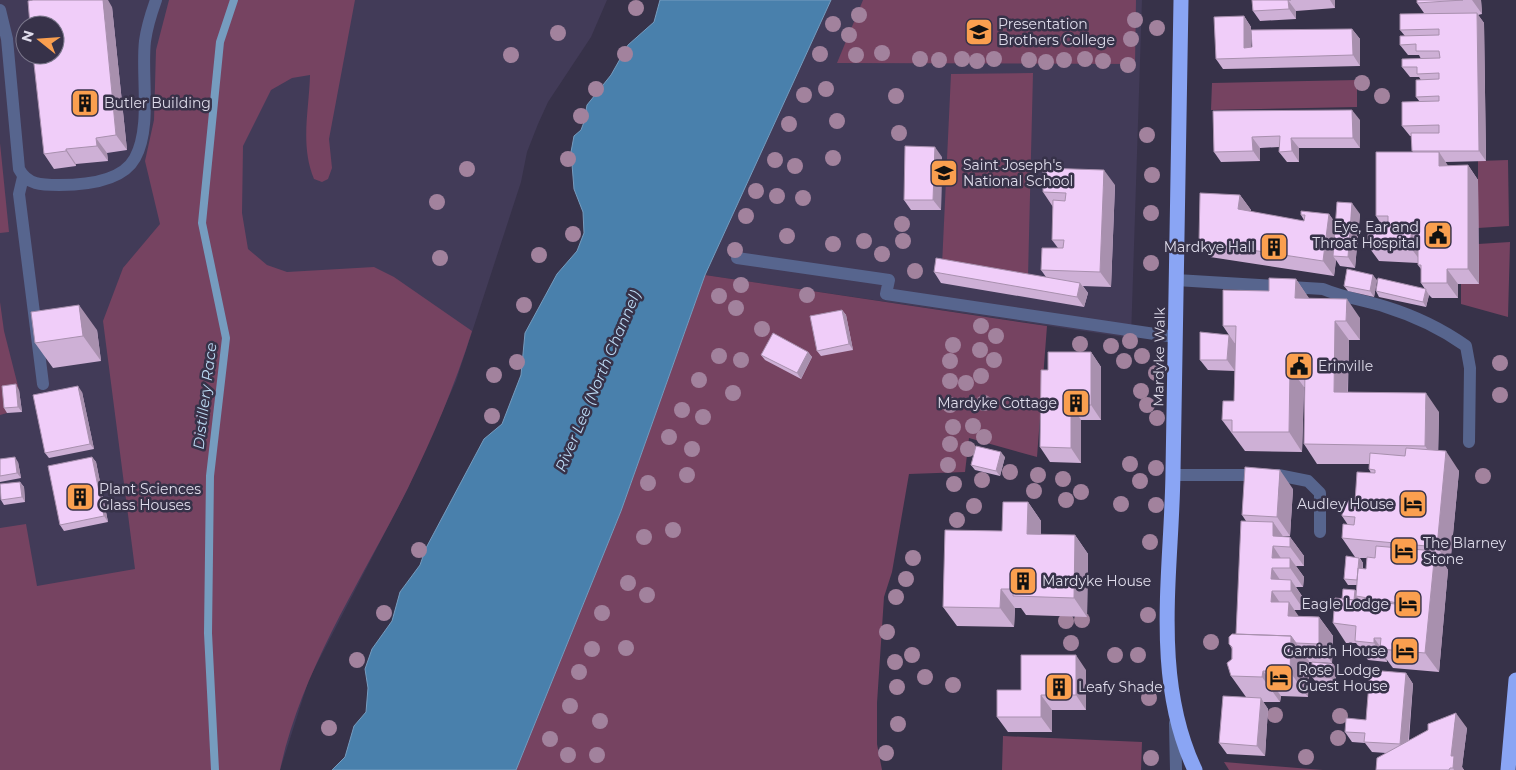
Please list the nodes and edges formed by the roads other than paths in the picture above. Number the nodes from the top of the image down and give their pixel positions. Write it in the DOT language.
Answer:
graph roads {
  1 [pos="156,0"];
  2 [pos="1181,0"];
  3 [pos="0,10"];
  4 [pos="23,177"];
  5 [pos="737,258"];
  6 [pos="1176,280"];
  7 [pos="1175,337"];
  8 [pos="43,384"];
  9 [pos="1468,442"];
  10 [pos="1173,476"];
  11 [pos="1320,532"];
  12 [pos="1516,680"];
  13 [pos="1175,715"];
  14 [pos="1513,753"];
  15 [pos="1176,770"];
  16 [pos="1196,770"];
  17 [pos="1508,770"];
  1 -- 4 [label="street"];
  2 -- 6 [label="highway, Mardyke Walk"];
  3 -- 4 [label="street"];
  4 -- 8 [label="street"];
  5 -- 7 [label="street"];
  6 -- 7 [label="highway, Mardyke Walk"];
  6 -- 9 [label="street"];
  7 -- 10 [label="highway, Mardyke Walk"];
  10 -- 11 [label="street"];
  10 -- 13 [label="highway, Mardyke Walk"];
  12 -- 14 [label="highway"];
  13 -- 15 [label="street, Mardyke Walk"];
  13 -- 16 [label="highway, Mardyke Walk"];
  14 -- 17 [label="highway"];
}
